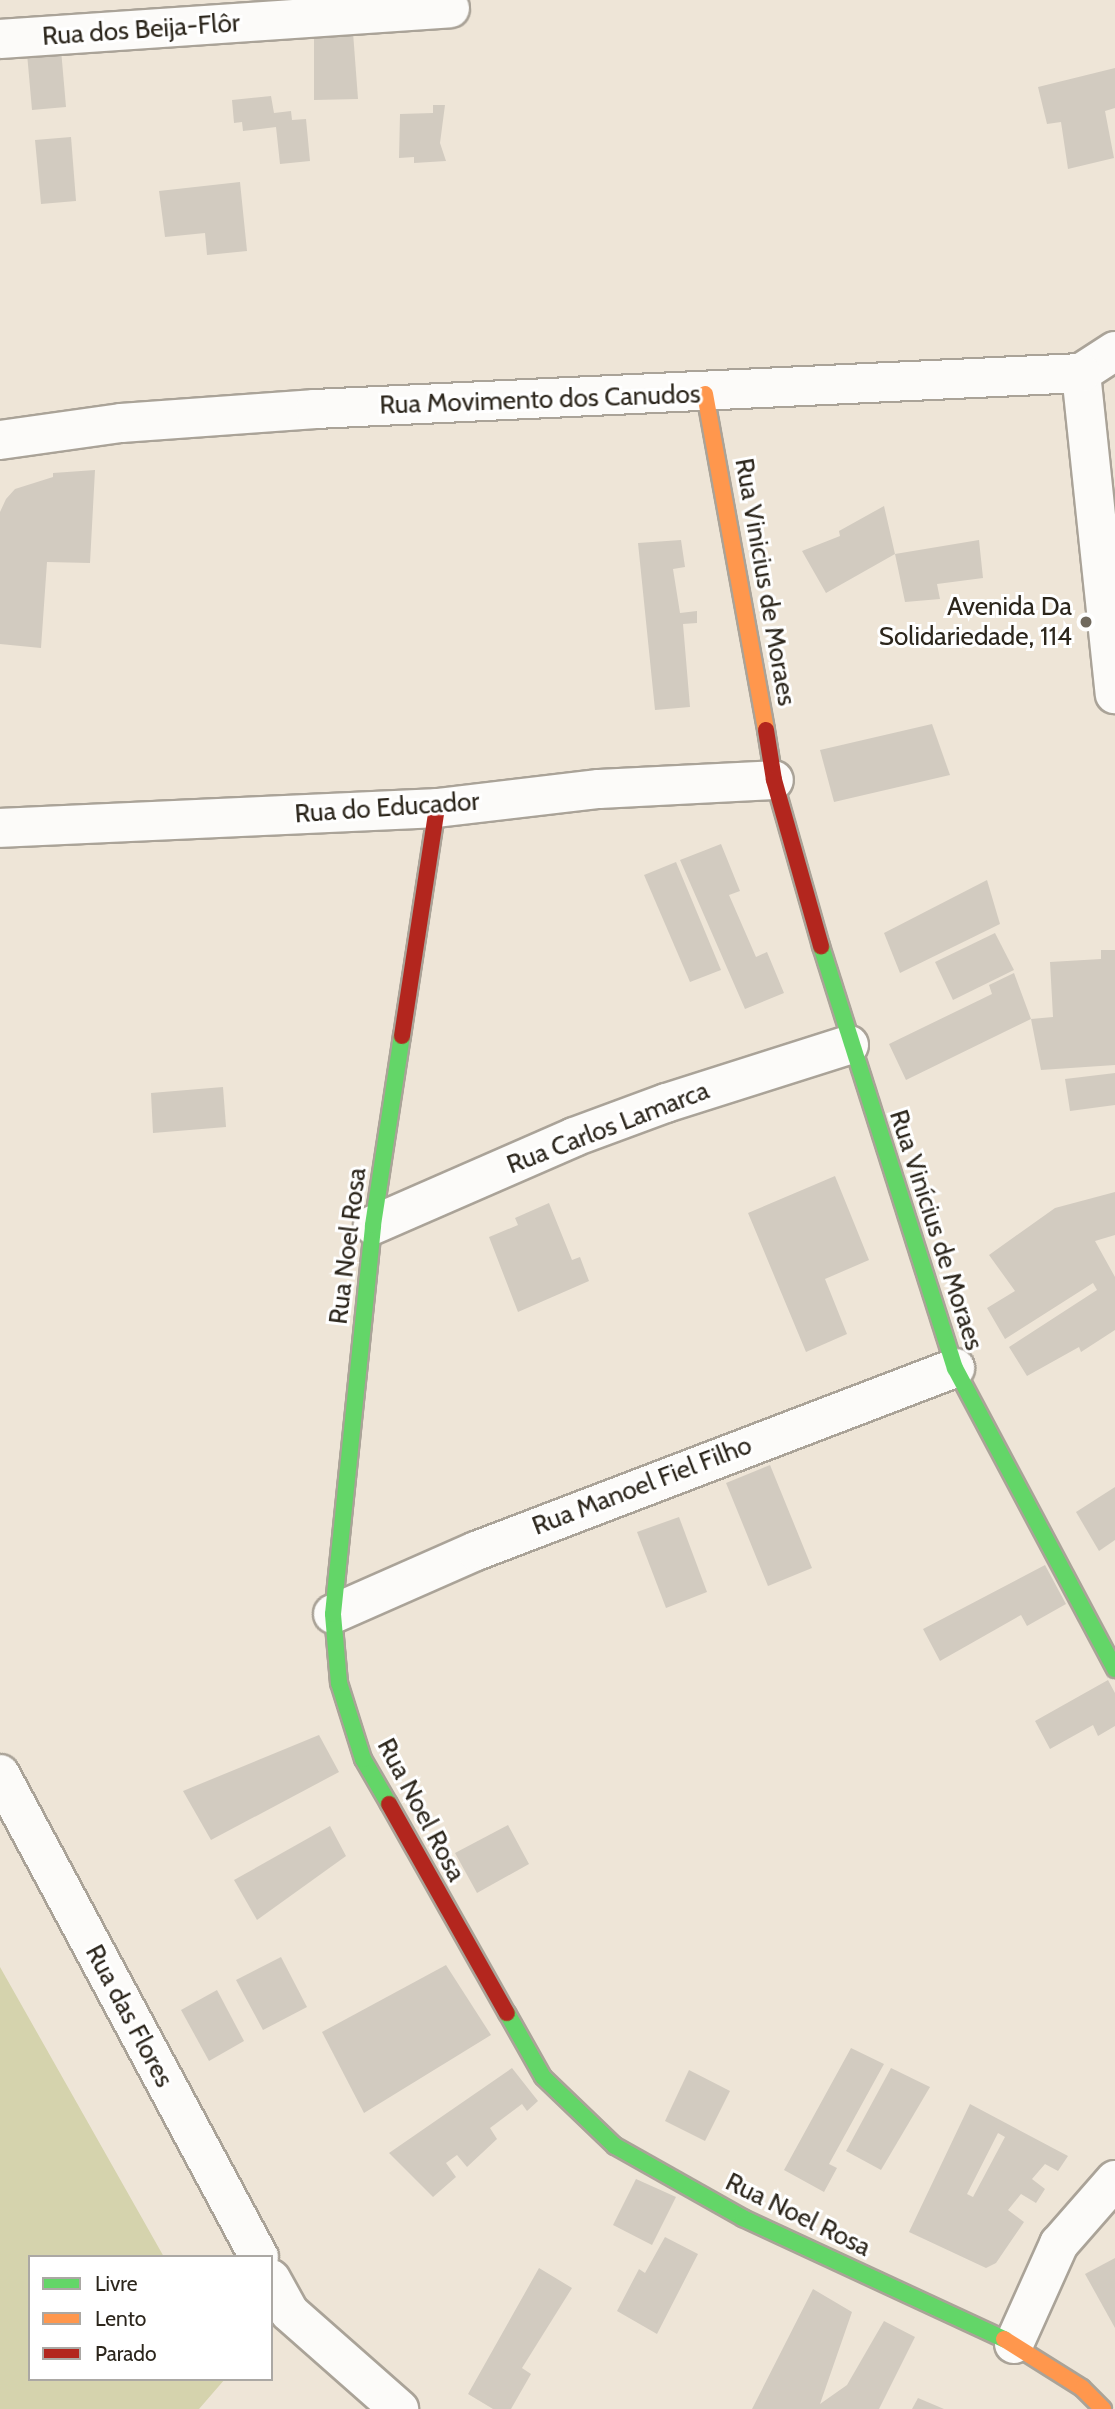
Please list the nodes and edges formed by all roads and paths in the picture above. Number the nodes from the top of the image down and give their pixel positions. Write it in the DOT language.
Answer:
graph roads {
  1 [pos="450,8"];
  2 [pos="0,39"];
  3 [pos="1115,351"];
  4 [pos="1082,373"];
  5 [pos="705,394"];
  6 [pos="0,440"];
  7 [pos="1115,694"];
  8 [pos="774,780"];
  9 [pos="437,808"];
  10 [pos="0,828"];
  11 [pos="849,1045"];
  12 [pos="373,1225"];
  13 [pos="955,1368"];
  14 [pos="332,1614"];
  15 [pos="1115,1670"];
  16 [pos="0,1774"];
  17 [pos="1115,2180"];
  18 [pos="258,2255"];
  19 [pos="273,2282"];
  20 [pos="1014,2344"];
  21 [pos="399,2409"];
  22 [pos="1103,2409"];
  1 -- 2 [label="street, Rua dos Beija-Flôr"];
  3 -- 4 [label="street"];
  4 -- 5 [label="street, Rua Movimento dos Canudos"];
  4 -- 7 [label="street"];
  5 -- 6 [label="street, Rua Movimento dos Canudos"];
  5 -- 8 [label="street, Rua Vinicius de Moraes"];
  8 -- 9 [label="street, Rua do Educador"];
  8 -- 11 [label="street, Rua Vinícius de Moraes"];
  9 -- 10 [label="street, Rua do Educador"];
  9 -- 12 [label="street, Rua Noel Rosa"];
  11 -- 12 [label="street, Rua Carlos Lamarca"];
  11 -- 13 [label="street, Rua Vinícius de Moraes"];
  12 -- 14 [label="street, Rua Noel Rosa"];
  13 -- 14 [label="street, Rua Manoel Fiel Filho"];
  13 -- 15 [label="street, Rua Vinícius de Moraes"];
  14 -- 20 [label="street, Rua Noel Rosa"];
  16 -- 18 [label="street, Rua das Flores"];
  17 -- 20 [label="street"];
  19 -- 21 [label="street"];
  20 -- 22 [label="street, Rua Noel Rosa"];
}
